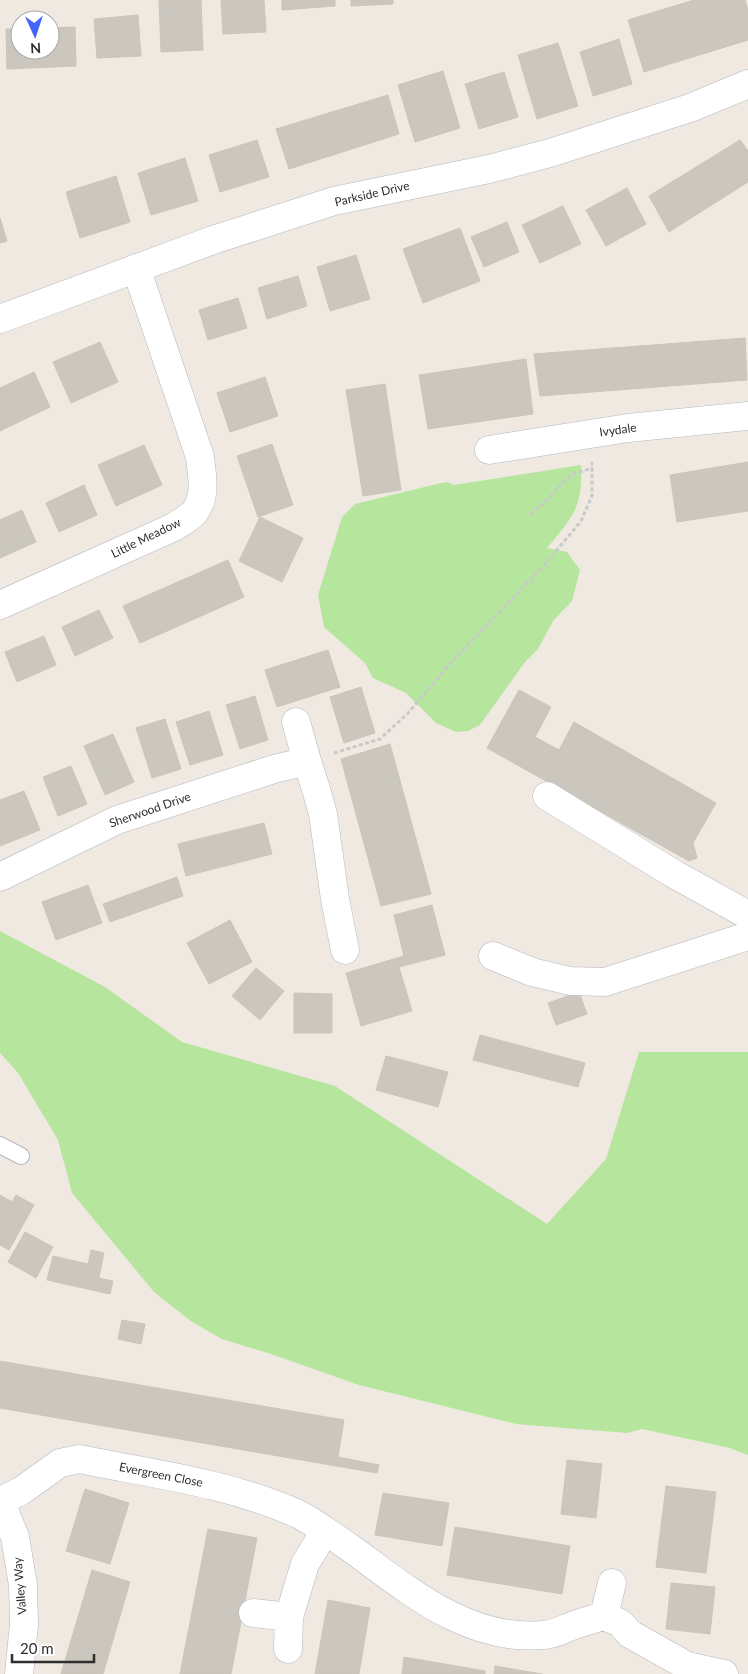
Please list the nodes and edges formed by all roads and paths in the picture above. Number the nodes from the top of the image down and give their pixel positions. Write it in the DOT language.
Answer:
graph roads {
  1 [pos="748,84"];
  2 [pos="136,268"];
  3 [pos="0,319"];
  4 [pos="748,416"];
  5 [pos="587,435"];
  6 [pos="489,450"];
  7 [pos="593,468"];
  8 [pos="530,514"];
  9 [pos="0,605"];
  10 [pos="296,722"];
  11 [pos="307,761"];
  12 [pos="547,796"];
  13 [pos="0,877"];
  14 [pos="748,915"];
  15 [pos="748,936"];
  16 [pos="345,950"];
  17 [pos="493,956"];
  18 [pos="0,1145"];
  19 [pos="21,1156"];
  20 [pos="0,1501"];
  21 [pos="325,1530"];
  22 [pos="612,1583"];
  23 [pos="254,1613"];
  24 [pos="604,1616"];
  25 [pos="289,1617"];
  26 [pos="288,1649"];
  27 [pos="19,1674"];
  28 [pos="724,1674"];
  1 -- 2 [label="street, Parkside Drive"];
  2 -- 3 [label="street, Parkside Drive"];
  2 -- 9 [label="street, Little Meadow"];
  4 -- 5 [label="street, Ivydale"];
  5 -- 6 [label="street, Ivydale"];
  5 -- 7 [label="path"];
  7 -- 8 [label="path"];
  7 -- 11 [label="path"];
  10 -- 11 [label="street"];
  11 -- 13 [label="street, Sherwood Drive"];
  11 -- 16 [label="street"];
  12 -- 14 [label="street"];
  15 -- 17 [label="street"];
  18 -- 19 [label="lane"];
  20 -- 21 [label="street, Evergreen Close"];
  20 -- 27 [label="street, Valley Way"];
  21 -- 24 [label="street, Evergreen Close"];
  21 -- 25 [label="street"];
  22 -- 24 [label="street"];
  23 -- 25 [label="street"];
  24 -- 28 [label="street"];
  25 -- 26 [label="street"];
}
